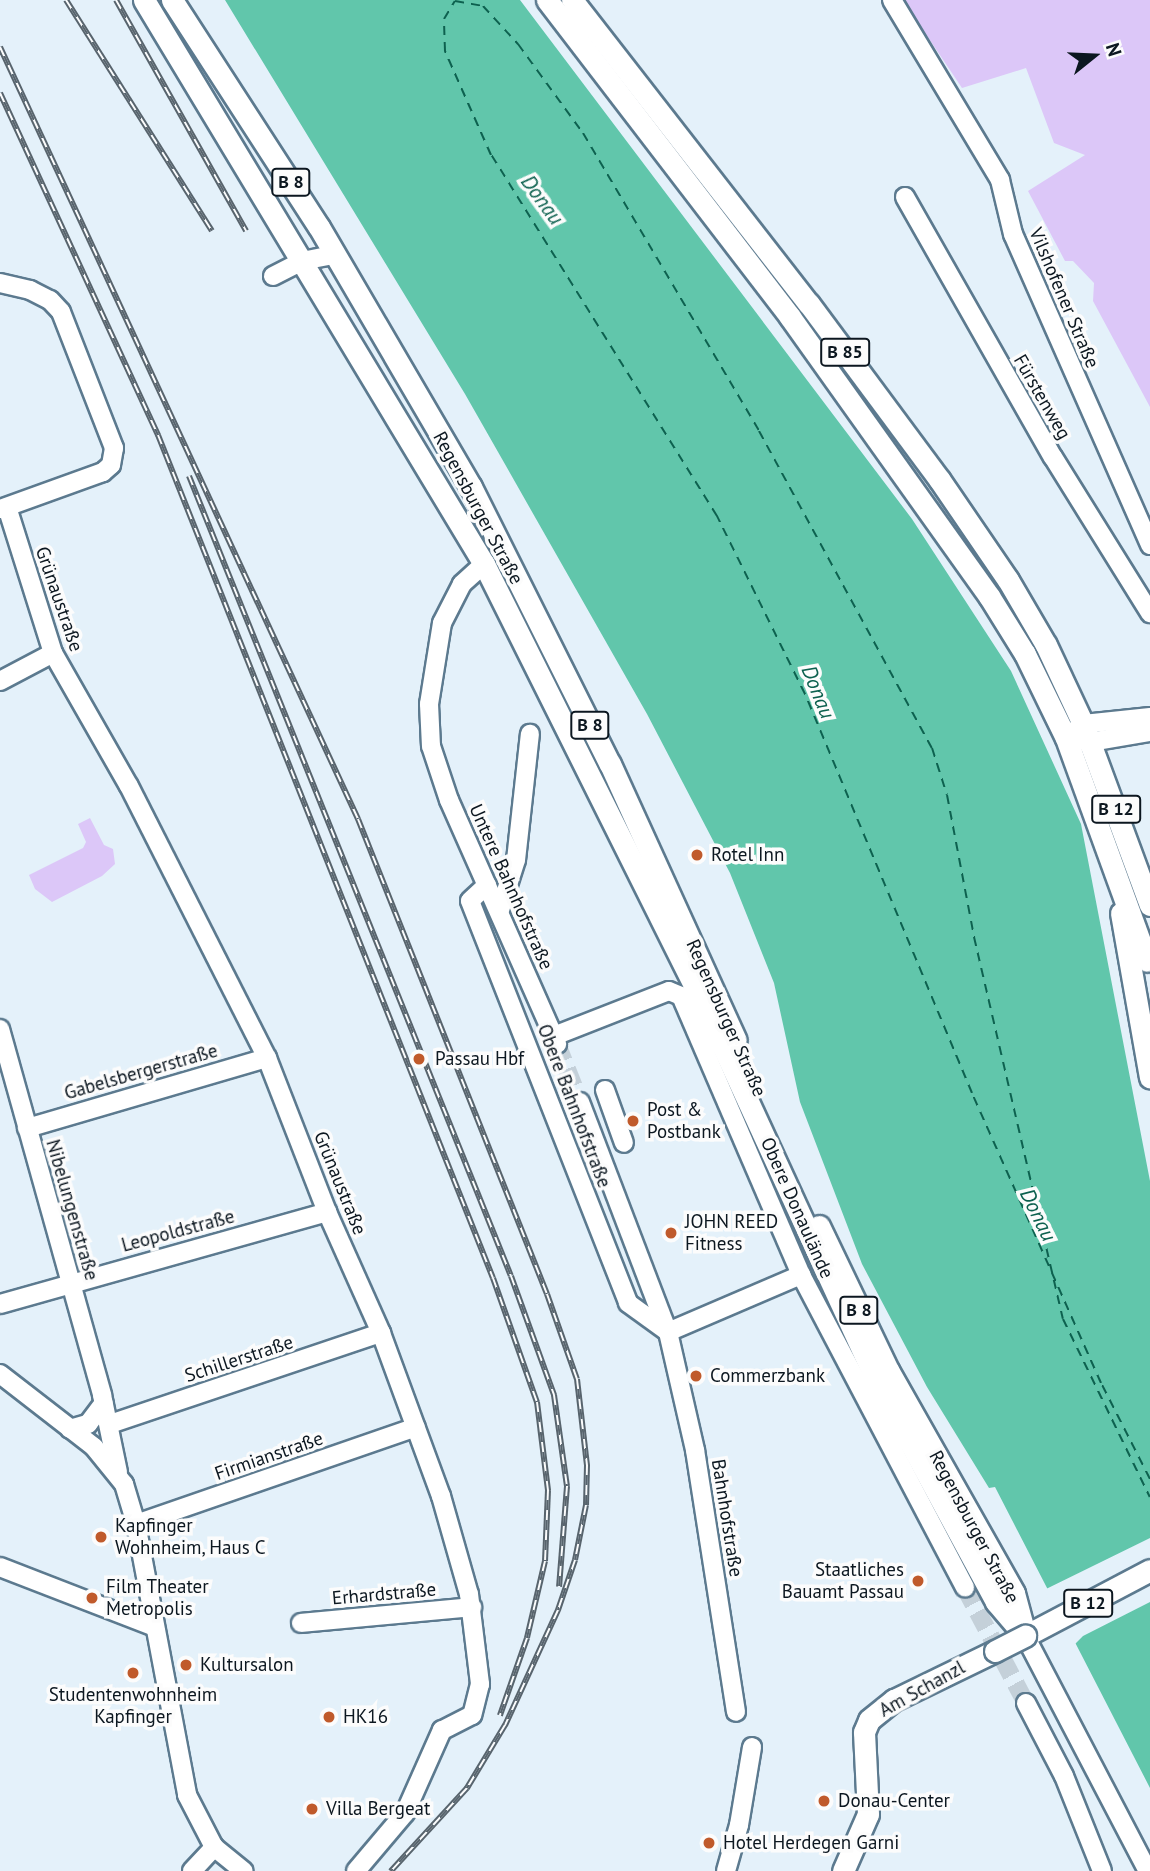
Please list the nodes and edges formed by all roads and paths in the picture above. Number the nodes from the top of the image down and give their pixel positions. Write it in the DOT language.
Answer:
graph roads {
  1 [pos="144,0"];
  2 [pos="172,0"];
  3 [pos="547,0"];
  4 [pos="572,0"];
  5 [pos="891,0"];
  6 [pos="905,197"];
  7 [pos="333,255"];
  8 [pos="302,261"];
  9 [pos="273,276"];
  10 [pos="0,283"];
  11 [pos="4,508"];
  12 [pos="1150,545"];
  13 [pos="502,552"];
  14 [pos="484,564"];
  15 [pos="1150,613"];
  16 [pos="53,653"];
  17 [pos="0,681"];
  18 [pos="1150,717"];
  19 [pos="1150,732"];
  20 [pos="1086,733"];
  21 [pos="530,734"];
  22 [pos="1066,738"];
  23 [pos="1139,877"];
  24 [pos="1117,880"];
  25 [pos="487,885"];
  26 [pos="1150,905"];
  27 [pos="499,910"];
  28 [pos="1149,968"];
  29 [pos="676,992"];
  30 [pos="0,1029"];
  31 [pos="267,1058"];
  32 [pos="736,1059"];
  33 [pos="1150,1077"];
  34 [pos="605,1090"];
  35 [pos="580,1102"];
  36 [pos="27,1128"];
  37 [pos="624,1143"];
  38 [pos="327,1212"];
  39 [pos="801,1275"];
  40 [pos="71,1283"];
  41 [pos="0,1304"];
  42 [pos="668,1332"];
  43 [pos="382,1333"];
  44 [pos="0,1374"];
  45 [pos="104,1403"];
  46 [pos="110,1424"];
  47 [pos="416,1427"];
  48 [pos="70,1429"];
  49 [pos="118,1472"];
  50 [pos="136,1524"];
  51 [pos="0,1567"];
  52 [pos="1150,1570"];
  53 [pos="965,1588"];
  54 [pos="472,1607"];
  55 [pos="300,1623"];
  56 [pos="152,1626"];
  57 [pos="1026,1636"];
  58 [pos="1026,1703"];
  59 [pos="736,1712"];
  60 [pos="752,1747"];
  61 [pos="214,1847"];
  62 [pos="192,1871"];
  63 [pos="244,1871"];
  64 [pos="356,1871"];
  65 [pos="726,1871"];
  66 [pos="843,1871"];
  67 [pos="1102,1871"];
  68 [pos="1149,1871"];
  1 -- 8 [label="main road, Regensburger Straße / B 8"];
  2 -- 7 [label="main road, Regensburger Straße / B 8"];
  3 -- 22 [label="main road, B 85"];
  4 -- 20 [label="main road, B 85"];
  5 -- 12 [label="street, Vilshofener Straße"];
  6 -- 15 [label="street, Fürstenweg"];
  7 -- 8 [label="street"];
  7 -- 13 [label="main road, Regensburger Straße / B 8"];
  8 -- 9 [label="street"];
  8 -- 14 [label="main road, Regensburger Straße / B 8"];
  10 -- 11 [label="street"];
  11 -- 16 [label="street, Grünaustraße"];
  13 -- 14 [label="main road"];
  13 -- 32 [label="main road, Regensburger Straße / B 8"];
  14 -- 25 [label="street, Untere Bahnhofstraße"];
  14 -- 32 [label="main road, Regensburger Straße / B 8"];
  16 -- 17 [label="street"];
  16 -- 31 [label="street, Grünaustraße"];
  18 -- 20 [label="street"];
  19 -- 20 [label="street"];
  20 -- 22 [label="street"];
  20 -- 23 [label="main road, B 12"];
  21 -- 27 [label="street"];
  22 -- 24 [label="main road, B 12"];
  23 -- 26 [label="main road, B 12"];
  23 -- 28 [label="main road, B 12"];
  24 -- 28 [label="main road, B 12"];
  24 -- 33 [label="main road, B 12"];
  25 -- 27 [label="street, Untere Bahnhofstraße"];
  25 -- 42 [label="street, Obere Bahnhofstraße"];
  27 -- 29 [label="street, Untere Bahnhofstraße"];
  29 -- 39 [label="street, Obere Donaulände"];
  30 -- 36 [label="street, Nibelungenstraße"];
  31 -- 36 [label="street, Gabelsbergerstraße"];
  31 -- 38 [label="street, Grünaustraße"];
  32 -- 57 [label="main road, Regensburger Straße / B 8"];
  34 -- 37 [label="street"];
  35 -- 42 [label="street"];
  36 -- 40 [label="street, Nibelungenstraße"];
  38 -- 40 [label="street, Leopoldstraße"];
  38 -- 43 [label="street, Grünaustraße"];
  39 -- 42 [label="street"];
  39 -- 53 [label="street, Obere Donaulände"];
  40 -- 41 [label="street, Leopoldstraße"];
  40 -- 45 [label="street, Nibelungenstraße"];
  42 -- 59 [label="street, Bahnhofstraße"];
  43 -- 46 [label="street, Schillerstraße"];
  43 -- 47 [label="street, Grünaustraße"];
  44 -- 48 [label="street"];
  45 -- 46 [label="street, Nibelungenstraße"];
  45 -- 48 [label="street"];
  46 -- 49 [label="street, Nibelungenstraße"];
  47 -- 50 [label="street, Firmianstraße"];
  47 -- 54 [label="street, Grünaustraße"];
  48 -- 49 [label="street"];
  49 -- 50 [label="street, Nibelungenstraße"];
  50 -- 56 [label="street, Nibelungenstraße"];
  51 -- 56 [label="street"];
  52 -- 57 [label="main road, B 12"];
  54 -- 55 [label="street, Erhardstraße"];
  54 -- 64 [label="street, Grünaustraße"];
  56 -- 61 [label="street, Nibelungenstraße"];
  57 -- 66 [label="main road, Am Schanzl, bridge"];
  57 -- 68 [label="street"];
  58 -- 67 [label="street"];
  60 -- 65 [label="street"];
  61 -- 62 [label="street"];
  61 -- 63 [label="street"];
}
